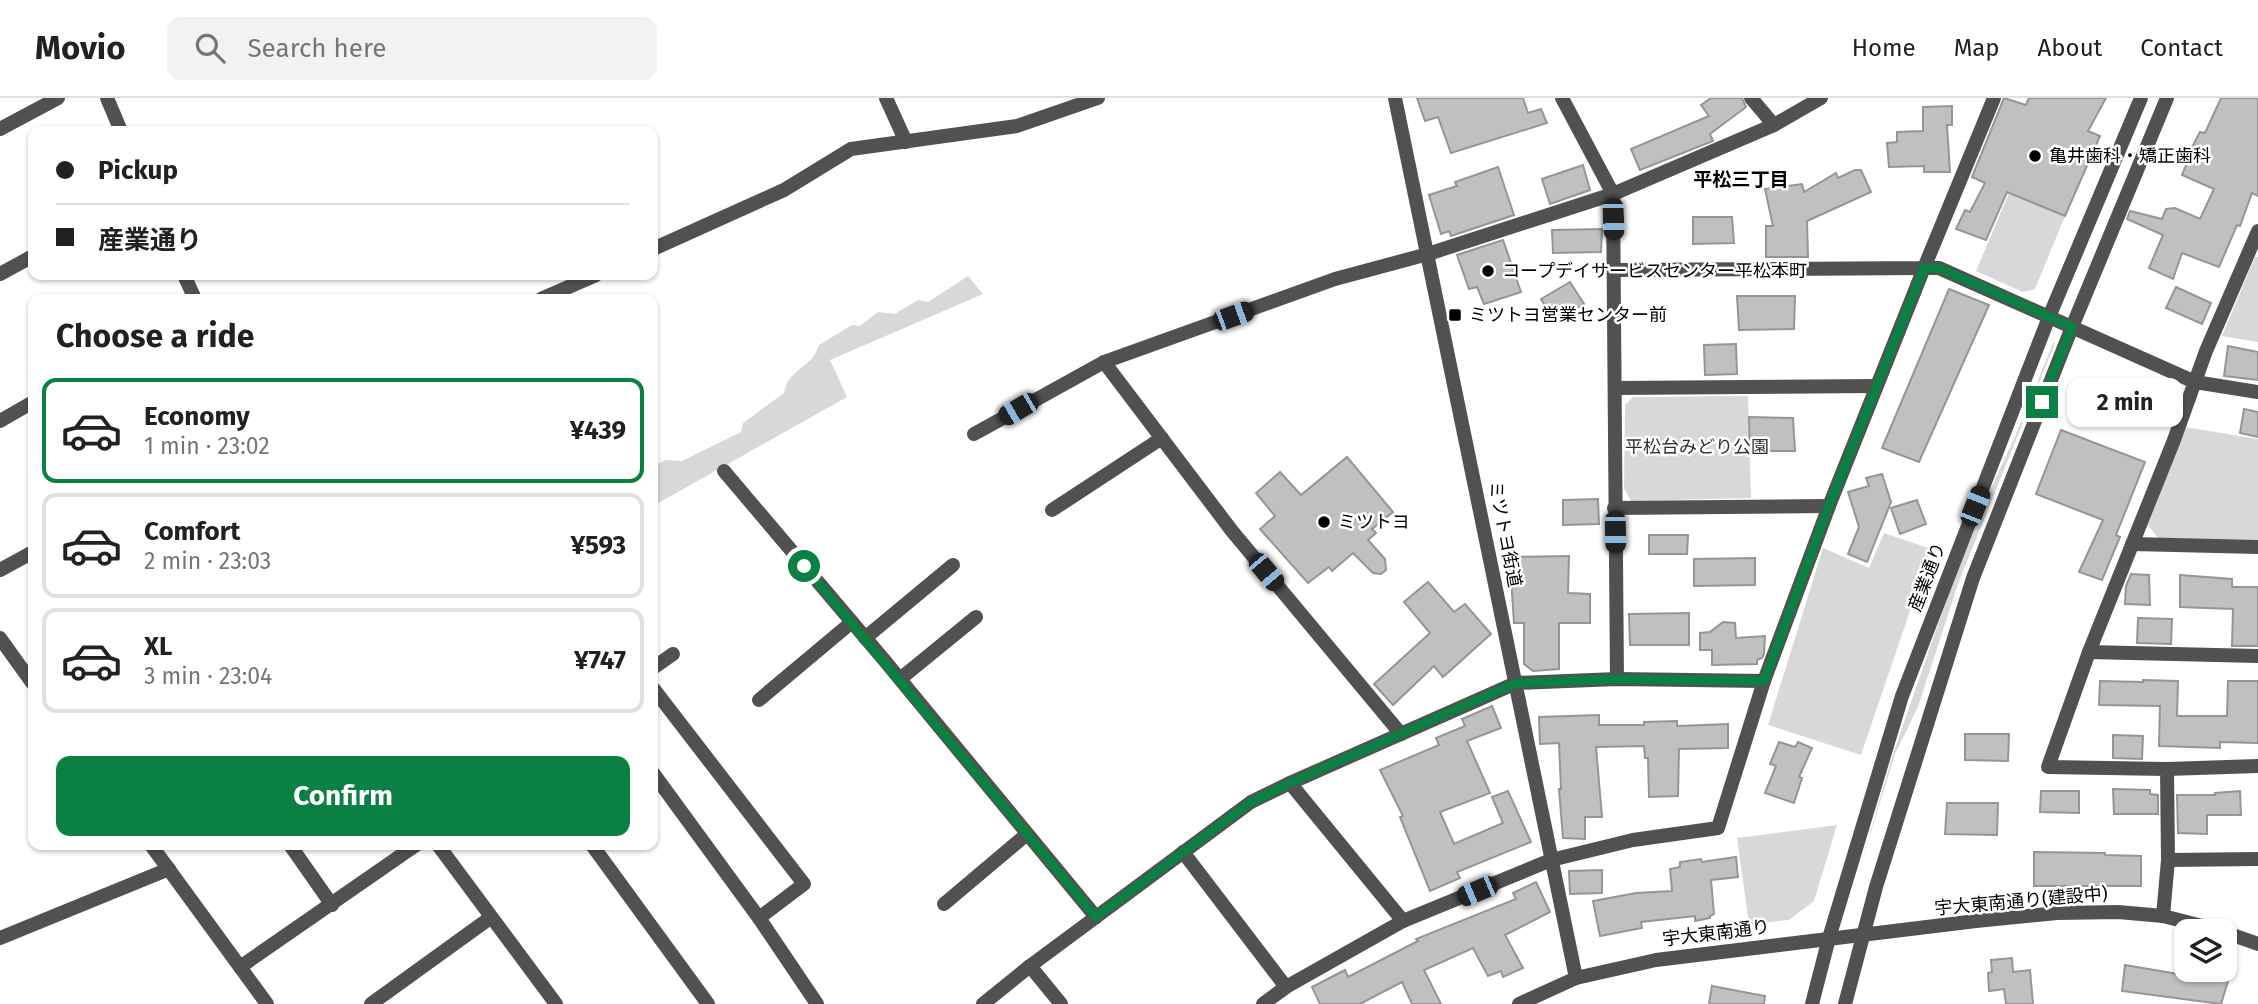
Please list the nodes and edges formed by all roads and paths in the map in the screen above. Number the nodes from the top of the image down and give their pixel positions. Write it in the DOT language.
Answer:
graph roads {
  1 [pos="58,98"];
  2 [pos="107,98"];
  3 [pos="886,98"];
  4 [pos="1098,98"];
  5 [pos="1395,98"];
  6 [pos="1562,98"];
  7 [pos="1751,98"];
  8 [pos="1821,98"];
  9 [pos="1994,98"];
  10 [pos="2141,98"];
  11 [pos="2166,98"];
  12 [pos="1774,125"];
  13 [pos="119,126"];
  14 [pos="0,129"];
  15 [pos="906,142"];
  16 [pos="1613,194"];
  17 [pos="2258,231"];
  18 [pos="658,247"];
  19 [pos="1428,254"];
  20 [pos="28,259"];
  21 [pos="1924,268"];
  22 [pos="1615,270"];
  23 [pos="0,274"];
  24 [pos="585,280"];
  25 [pos="552,294"];
  26 [pos="2049,317"];
  27 [pos="2072,327"];
  28 [pos="1104,362"];
  29 [pos="2194,382"];
  30 [pos="1876,386"];
  31 [pos="1615,388"];
  32 [pos="2258,392"];
  33 [pos="28,405"];
  34 [pos="0,421"];
  35 [pos="974,434"];
  36 [pos="1162,438"];
  37 [pos="724,471"];
  38 [pos="1829,506"];
  39 [pos="1615,508"];
  40 [pos="1052,510"];
  41 [pos="2132,544"];
  42 [pos="2258,547"];
  43 [pos="28,555"];
  44 [pos="953,565"];
  45 [pos="0,570"];
  46 [pos="976,617"];
  47 [pos="852,622"];
  48 [pos="0,638"];
  49 [pos="865,638"];
  50 [pos="2089,652"];
  51 [pos="673,654"];
  52 [pos="2258,656"];
  53 [pos="658,664"];
  54 [pos="28,677"];
  55 [pos="900,679"];
  56 [pos="1617,679"];
  57 [pos="1764,681"];
  58 [pos="1516,683"];
  59 [pos="658,694"];
  60 [pos="759,700"];
  61 [pos="1401,734"];
  62 [pos="2258,766"];
  63 [pos="2167,769"];
  64 [pos="658,780"];
  65 [pos="1290,783"];
  66 [pos="1027,834"];
  67 [pos="155,850"];
  68 [pos="294,850"];
  69 [pos="409,850"];
  70 [pos="442,850"];
  71 [pos="596,850"];
  72 [pos="1184,852"];
  73 [pos="2258,859"];
  74 [pos="1551,860"];
  75 [pos="2168,860"];
  76 [pos="169,869"];
  77 [pos="944,904"];
  78 [pos="332,905"];
  79 [pos="2163,916"];
  80 [pos="1096,917"];
  81 [pos="490,918"];
  82 [pos="760,918"];
  83 [pos="2175,919"];
  84 [pos="1403,921"];
  85 [pos="1863,936"];
  86 [pos="2237,936"];
  87 [pos="0,938"];
  88 [pos="1829,938"];
  89 [pos="2258,944"];
  90 [pos="1030,966"];
  91 [pos="240,967"];
  92 [pos="1576,978"];
  93 [pos="1286,988"];
  94 [pos="267,1004"];
  95 [pos="371,1004"];
  96 [pos="556,1004"];
  97 [pos="708,1004"];
  98 [pos="817,1004"];
  99 [pos="983,1004"];
  100 [pos="1061,1004"];
  101 [pos="1263,1004"];
  102 [pos="1519,1004"];
  103 [pos="1812,1004"];
  104 [pos="1845,1004"];
  1 -- 14 [label="street"];
  2 -- 13 [label="street"];
  3 -- 15 [label="street"];
  4 -- 15 [label="street"];
  5 -- 19 [label="street, ミツトヨ街道"];
  6 -- 16 [label="street"];
  7 -- 12 [label="street"];
  8 -- 12 [label="street"];
  9 -- 21 [label="street"];
  10 -- 26 [label="street, 産業通り"];
  11 -- 27 [label="street"];
  12 -- 16 [label="street"];
  15 -- 18 [label="street"];
  16 -- 19 [label="street"];
  16 -- 22 [label="street"];
  17 -- 29 [label="street"];
  19 -- 28 [label="street"];
  19 -- 58 [label="street, ミツトヨ街道"];
  20 -- 23 [label="street"];
  21 -- 22 [label="street"];
  21 -- 26 [label="street"];
  21 -- 30 [label="street"];
  22 -- 31 [label="street"];
  24 -- 25 [label="street"];
  26 -- 27 [label="street"];
  26 -- 88 [label="street, 産業通り"];
  27 -- 29 [label="street"];
  27 -- 85 [label="street"];
  28 -- 35 [label="street"];
  28 -- 36 [label="street"];
  29 -- 32 [label="street"];
  29 -- 41 [label="street"];
  30 -- 31 [label="street"];
  30 -- 38 [label="street"];
  31 -- 39 [label="street"];
  33 -- 34 [label="street"];
  36 -- 40 [label="street"];
  36 -- 61 [label="street"];
  37 -- 47 [label="street"];
  38 -- 39 [label="street"];
  38 -- 57 [label="street"];
  39 -- 56 [label="street"];
  41 -- 42 [label="street"];
  41 -- 50 [label="street"];
  43 -- 45 [label="street"];
  44 -- 49 [label="street"];
  46 -- 55 [label="street"];
  47 -- 49 [label="street"];
  47 -- 60 [label="street"];
  48 -- 54 [label="street"];
  49 -- 55 [label="street"];
  50 -- 52 [label="street"];
  50 -- 63 [label="street"];
  51 -- 53 [label="street"];
  55 -- 66 [label="street"];
  56 -- 57 [label="street"];
  56 -- 58 [label="street"];
  57 -- 74 [label="street"];
  58 -- 61 [label="street"];
  58 -- 74 [label="street, ミツトヨ街道"];
  59 -- 82 [label="street"];
  61 -- 65 [label="street"];
  62 -- 63 [label="street"];
  63 -- 75 [label="street"];
  64 -- 82 [label="street"];
  65 -- 72 [label="street"];
  65 -- 84 [label="street"];
  66 -- 77 [label="street"];
  66 -- 80 [label="street"];
  67 -- 76 [label="street"];
  68 -- 78 [label="street"];
  69 -- 78 [label="street"];
  70 -- 81 [label="street"];
  71 -- 97 [label="street"];
  72 -- 80 [label="street"];
  72 -- 93 [label="street"];
  73 -- 75 [label="street"];
  74 -- 84 [label="street"];
  74 -- 92 [label="street, ミツトヨ街道"];
  75 -- 79 [label="street"];
  76 -- 87 [label="street"];
  76 -- 91 [label="street"];
  78 -- 91 [label="street"];
  79 -- 83 [label="street, 宇大東南通り(建設中)"];
  79 -- 85 [label="street, 宇大東南通り(建設中)"];
  80 -- 90 [label="street"];
  81 -- 95 [label="street"];
  81 -- 96 [label="street"];
  82 -- 98 [label="street"];
  84 -- 93 [label="street"];
  85 -- 88 [label="street, 宇大東南通り"];
  85 -- 104 [label="street"];
  86 -- 89 [label="street, 宇大東南通り(建設中)"];
  88 -- 92 [label="street, 宇大東南通り"];
  88 -- 103 [label="street, 産業通り"];
  90 -- 99 [label="street"];
  90 -- 100 [label="street"];
  91 -- 94 [label="street"];
  92 -- 102 [label="street, 宇大東南通り"];
  93 -- 101 [label="street"];
}
